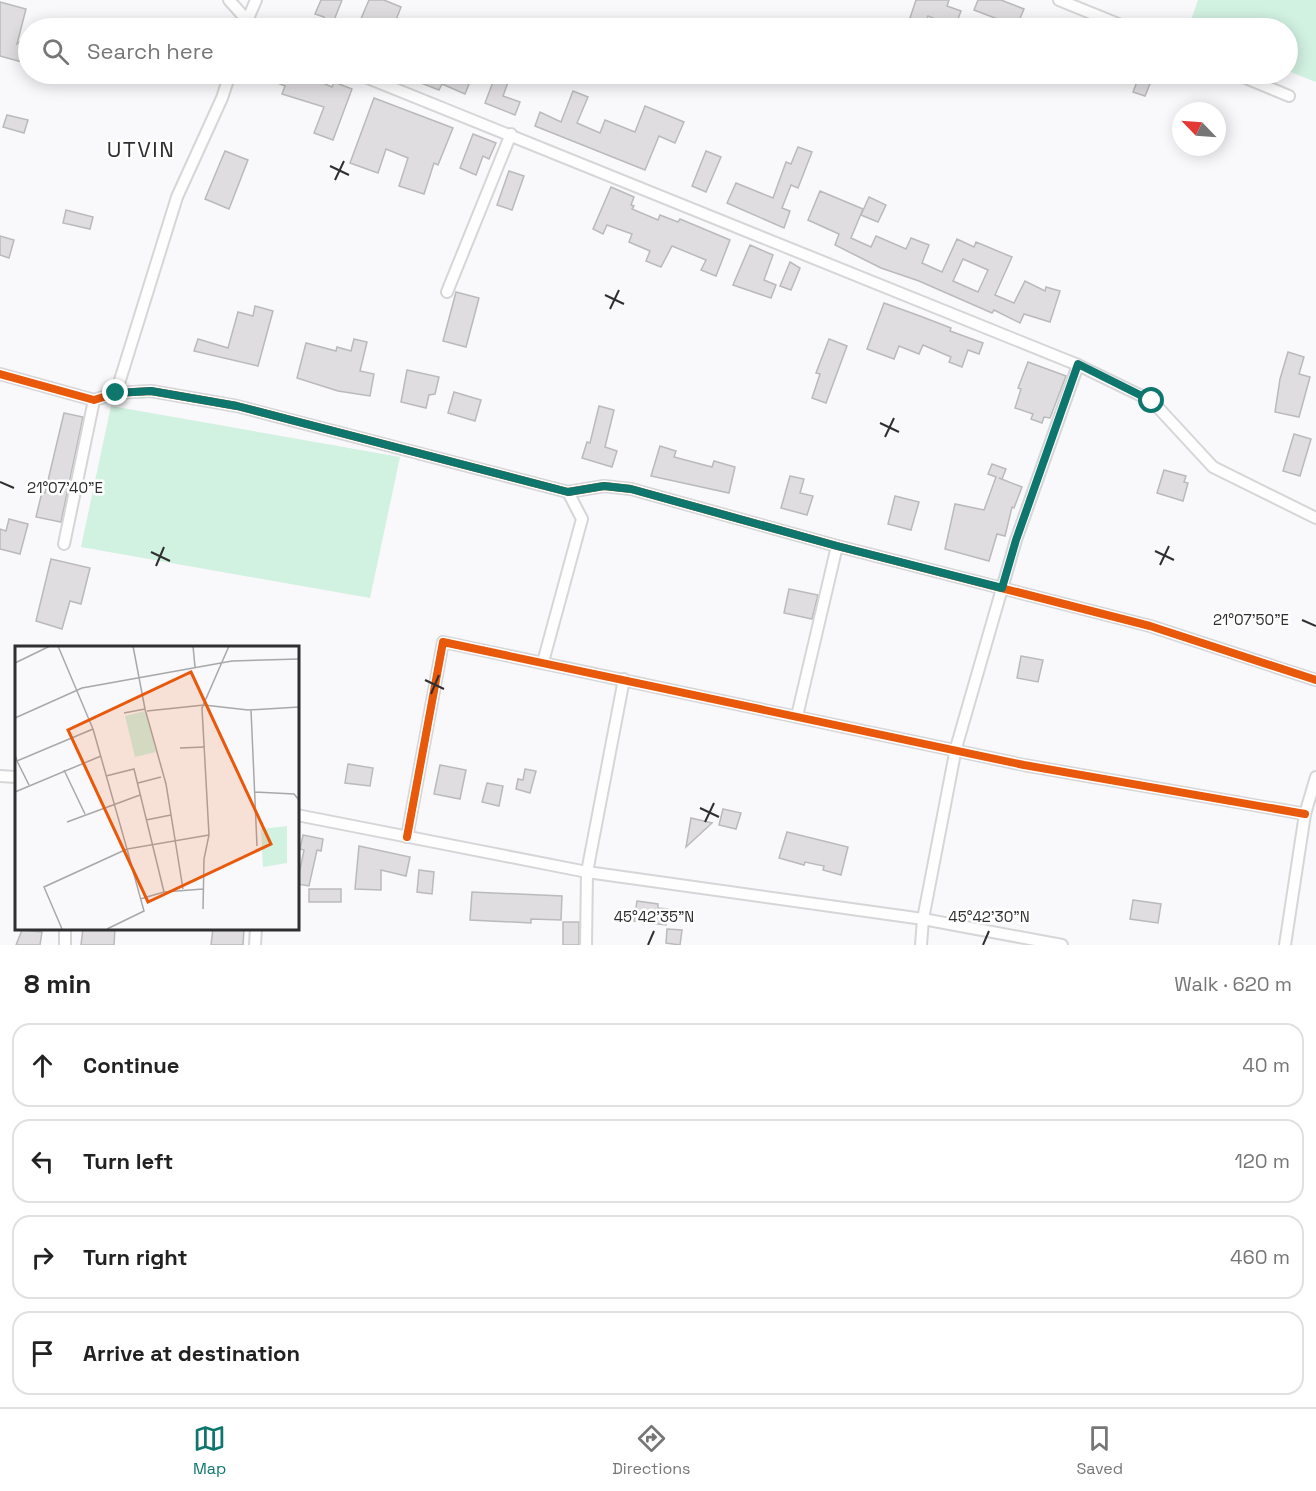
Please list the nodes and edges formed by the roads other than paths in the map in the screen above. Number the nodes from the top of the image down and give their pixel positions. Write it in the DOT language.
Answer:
graph roads {
  1 [pos="229,0"];
  2 [pos="256,0"];
  3 [pos="1059,0"];
  4 [pos="242,18"];
  5 [pos="250,18"];
  6 [pos="1103,18"];
  7 [pos="227,84"];
  8 [pos="384,84"];
  9 [pos="1260,84"];
  10 [pos="1289,96"];
  11 [pos="511,134"];
  12 [pos="447,292"];
  13 [pos="1078,364"];
  14 [pos="0,374"];
  15 [pos="116,393"];
  16 [pos="94,400"];
  17 [pos="568,492"];
  18 [pos="1316,518"];
  19 [pos="64,544"];
  20 [pos="837,546"];
  21 [pos="1002,588"];
  22 [pos="543,662"];
  23 [pos="624,679"];
  24 [pos="1316,680"];
  25 [pos="797,716"];
  26 [pos="956,750"];
  27 [pos="0,776"];
  28 [pos="15,777"];
  29 [pos="1316,777"];
  30 [pos="1305,814"];
  31 [pos="298,815"];
  32 [pos="407,837"];
  33 [pos="587,872"];
  34 [pos="923,919"];
  35 [pos="256,930"];
  36 [pos="255,945"];
  37 [pos="586,945"];
  38 [pos="921,945"];
  39 [pos="1062,945"];
  40 [pos="1285,945"];
  1 -- 4 [label="street"];
  2 -- 5 [label="street"];
  3 -- 6 [label="street"];
  7 -- 15 [label="street"];
  8 -- 11 [label="street"];
  9 -- 10 [label="street"];
  11 -- 12 [label="street"];
  11 -- 13 [label="street"];
  13 -- 18 [label="street"];
  13 -- 21 [label="street"];
  14 -- 16 [label="street"];
  15 -- 16 [label="street"];
  15 -- 17 [label="street"];
  16 -- 19 [label="street"];
  17 -- 20 [label="street"];
  17 -- 22 [label="street"];
  20 -- 21 [label="street"];
  20 -- 25 [label="street"];
  21 -- 24 [label="street"];
  21 -- 26 [label="street"];
  22 -- 23 [label="street"];
  22 -- 32 [label="street"];
  23 -- 25 [label="street"];
  23 -- 33 [label="street"];
  25 -- 26 [label="street"];
  26 -- 30 [label="street"];
  26 -- 34 [label="street"];
  27 -- 28 [label="street"];
  29 -- 30 [label="street"];
  30 -- 40 [label="street"];
  31 -- 32 [label="street"];
  32 -- 33 [label="street"];
  33 -- 34 [label="street"];
  33 -- 37 [label="street"];
  34 -- 38 [label="street"];
  34 -- 39 [label="street"];
  35 -- 36 [label="street"];
}
